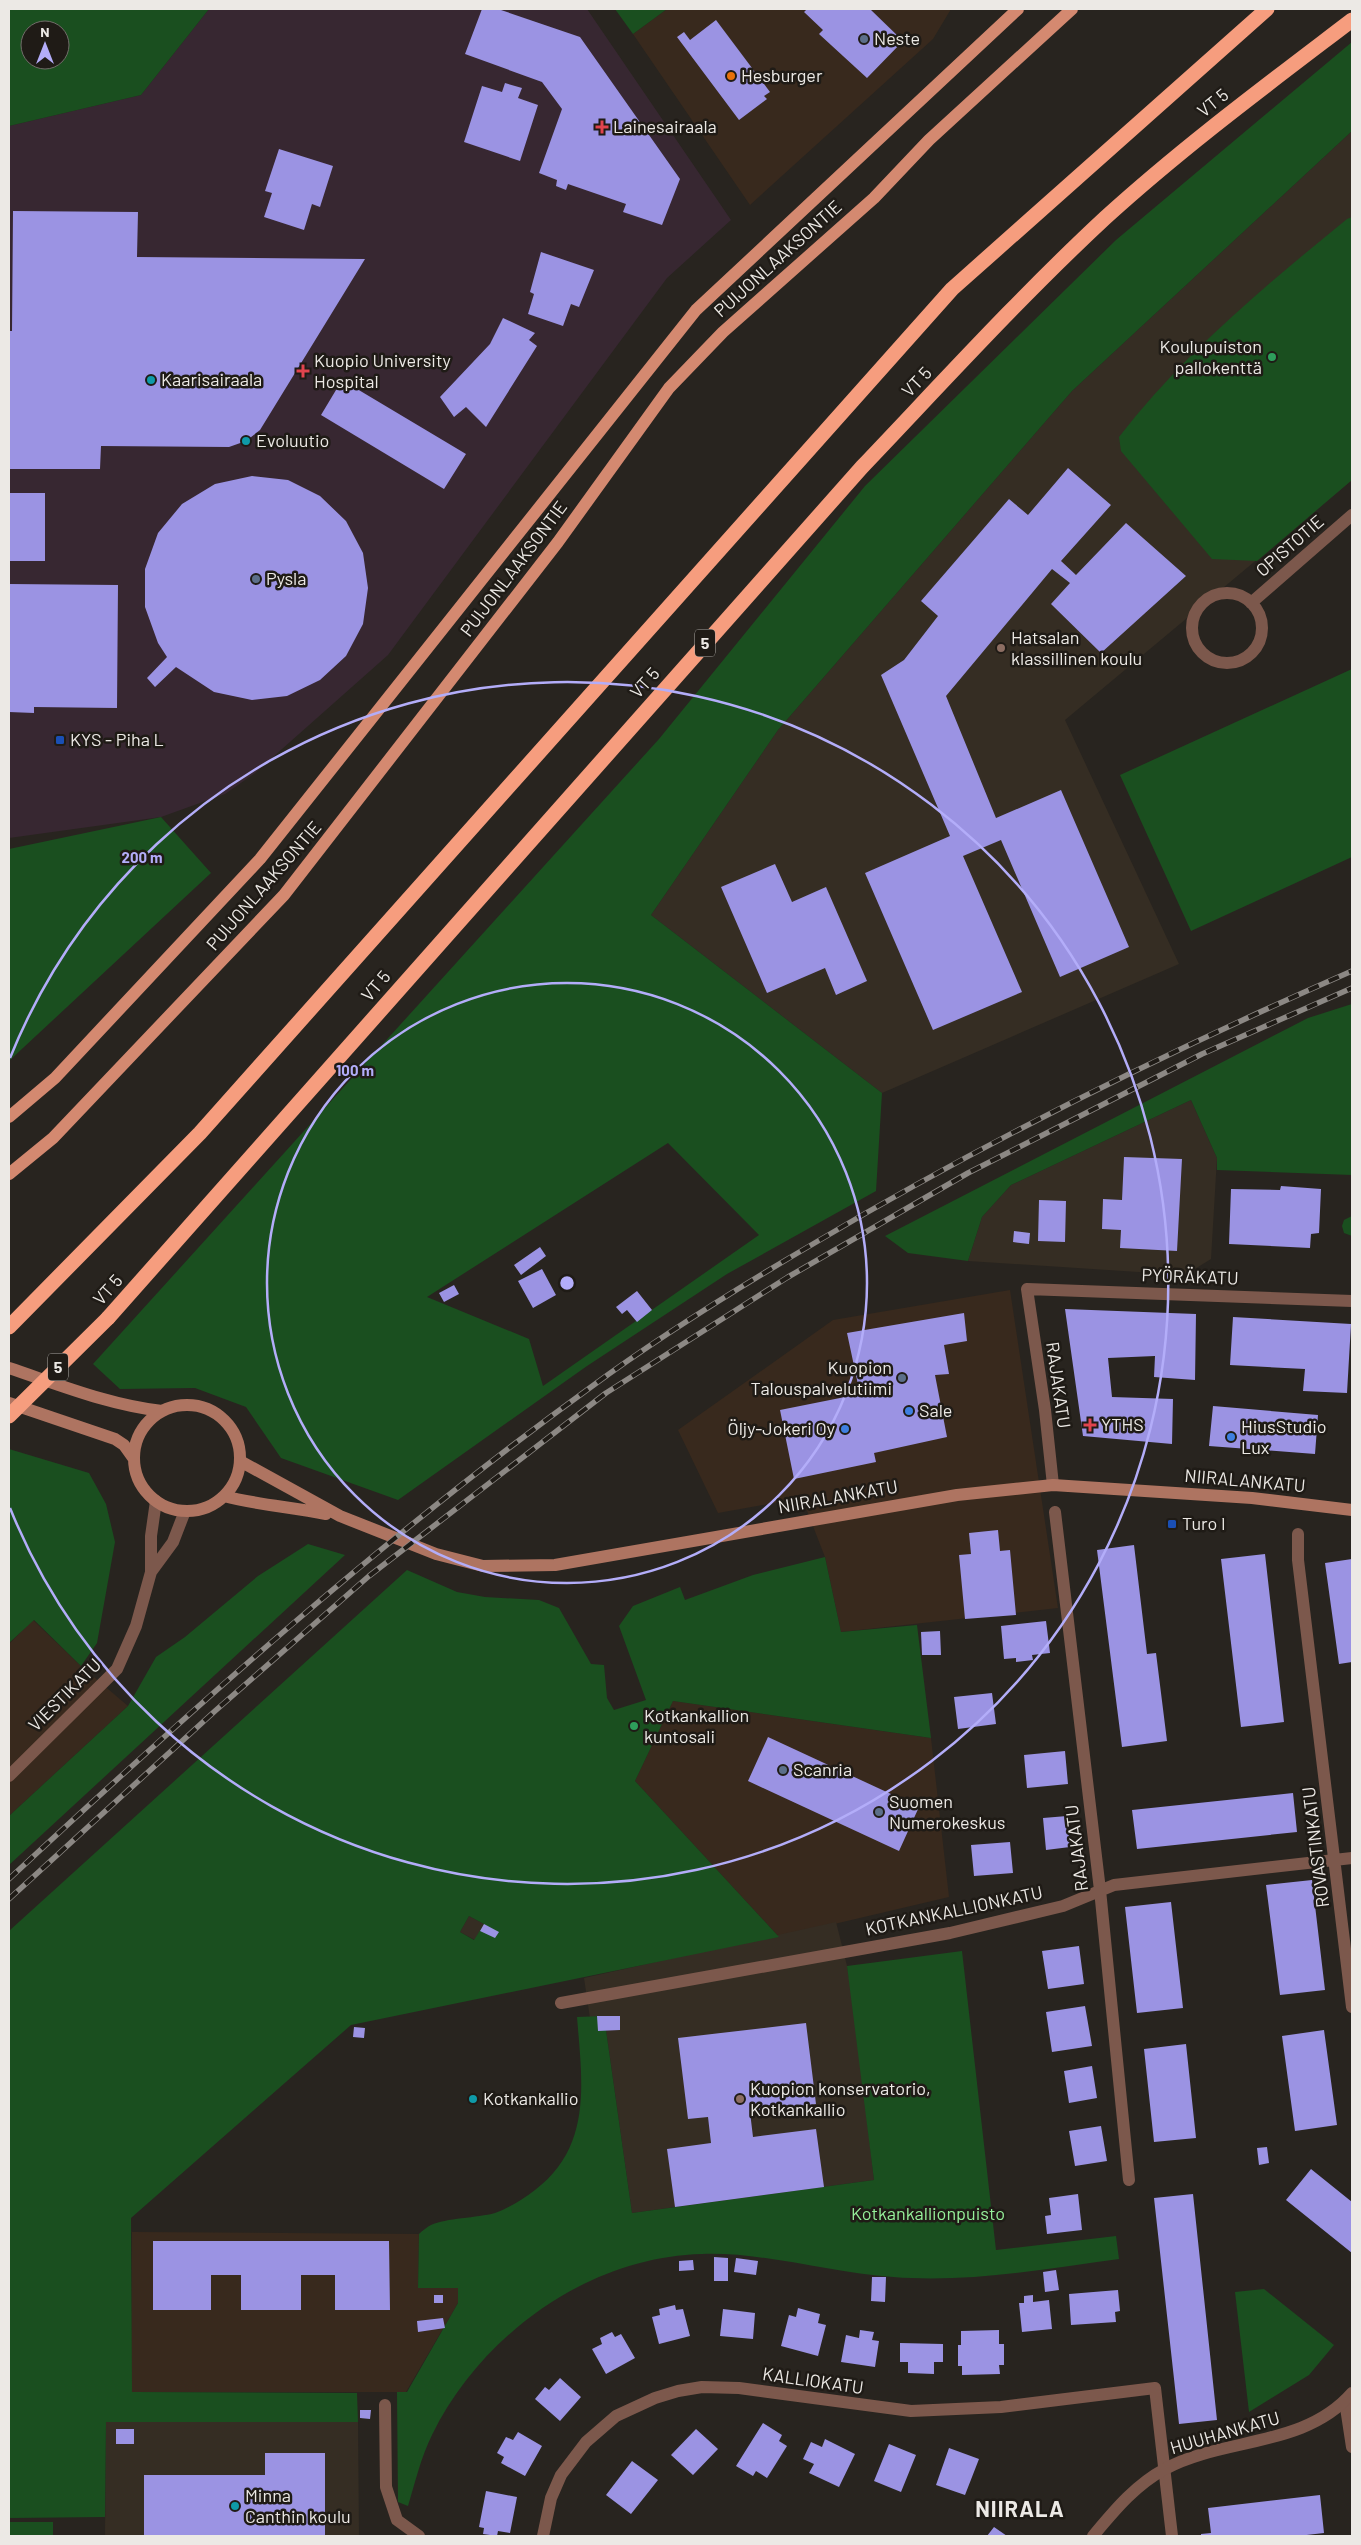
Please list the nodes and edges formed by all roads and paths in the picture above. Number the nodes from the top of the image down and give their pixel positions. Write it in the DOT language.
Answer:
graph roads {
  1 [pos="1018,9"];
  2 [pos="1072,9"];
  3 [pos="1267,9"];
  4 [pos="1352,20"];
  5 [pos="1352,515"];
  6 [pos="1251,603"];
  7 [pos="9,1117"];
  8 [pos="9,1174"];
  9 [pos="1027,1289"];
  10 [pos="1352,1301"];
  11 [pos="9,1327"];
  12 [pos="9,1368"];
  13 [pos="9,1403"];
  14 [pos="162,1411"];
  15 [pos="9,1416"];
  16 [pos="134,1459"];
  17 [pos="240,1461"];
  18 [pos="1053,1485"];
  19 [pos="224,1496"];
  20 [pos="156,1501"];
  21 [pos="1352,1510"];
  22 [pos="185,1511"];
  23 [pos="1054,1512"];
  24 [pos="340,1516"];
  25 [pos="1298,1534"];
  26 [pos="151,1572"];
  27 [pos="9,1776"];
  28 [pos="1352,1858"];
  29 [pos="1336,1860"];
  30 [pos="1100,1890"];
  31 [pos="561,2003"];
  32 [pos="1352,2007"];
  33 [pos="1129,2180"];
  34 [pos="1349,2397"];
  35 [pos="385,2405"];
  36 [pos="1352,2447"];
  37 [pos="1164,2469"];
  38 [pos="419,2536"];
  39 [pos="543,2536"];
  40 [pos="1093,2536"];
  41 [pos="1172,2536"];
  1 -- 7 [label="main road, PUIJONLAAKSONTIE"];
  2 -- 8 [label="main road, PUIJONLAAKSONTIE"];
  3 -- 11 [label="highway, VT 5"];
  4 -- 15 [label="highway, VT 5 / 5, bridge"];
  5 -- 6 [label="street, OPISTOTIE"];
  6 -- 6 [label="street, OPISTOTIE"];
  9 -- 10 [label="street, PYÖRÄKATU"];
  9 -- 18 [label="street, RAJAKATU"];
  12 -- 14 [label="main road"];
  13 -- 16 [label="main road"];
  14 -- 16 [label="main road"];
  14 -- 17 [label="main road"];
  16 -- 20 [label="main road"];
  17 -- 19 [label="main road"];
  17 -- 24 [label="main road, NIIRALANKATU"];
  18 -- 21 [label="main road, NIIRALANKATU"];
  18 -- 24 [label="main road, NIIRALANKATU"];
  19 -- 22 [label="main road"];
  19 -- 24 [label="main road, NIIRALANKATU"];
  20 -- 22 [label="main road"];
  20 -- 26 [label="street, VIESTIKATU"];
  22 -- 26 [label="street, VIESTIKATU"];
  23 -- 30 [label="street, RAJAKATU"];
  25 -- 29 [label="street, ROVASTINKATU"];
  26 -- 27 [label="street, VIESTIKATU"];
  28 -- 29 [label="street, KOTKANKALLIONKATU"];
  29 -- 30 [label="street, KOTKANKALLIONKATU"];
  29 -- 32 [label="street, ROVASTINKATU"];
  30 -- 31 [label="street, KOTKANKALLIONKATU"];
  30 -- 33 [label="street, RAJAKATU"];
  34 -- 36 [label="street"];
  34 -- 37 [label="street, HUUHANKATU"];
  35 -- 38 [label="street"];
  37 -- 39 [label="street, KALLIOKATU"];
  37 -- 40 [label="street, HUUHANKATU"];
  37 -- 41 [label="street"];
}
